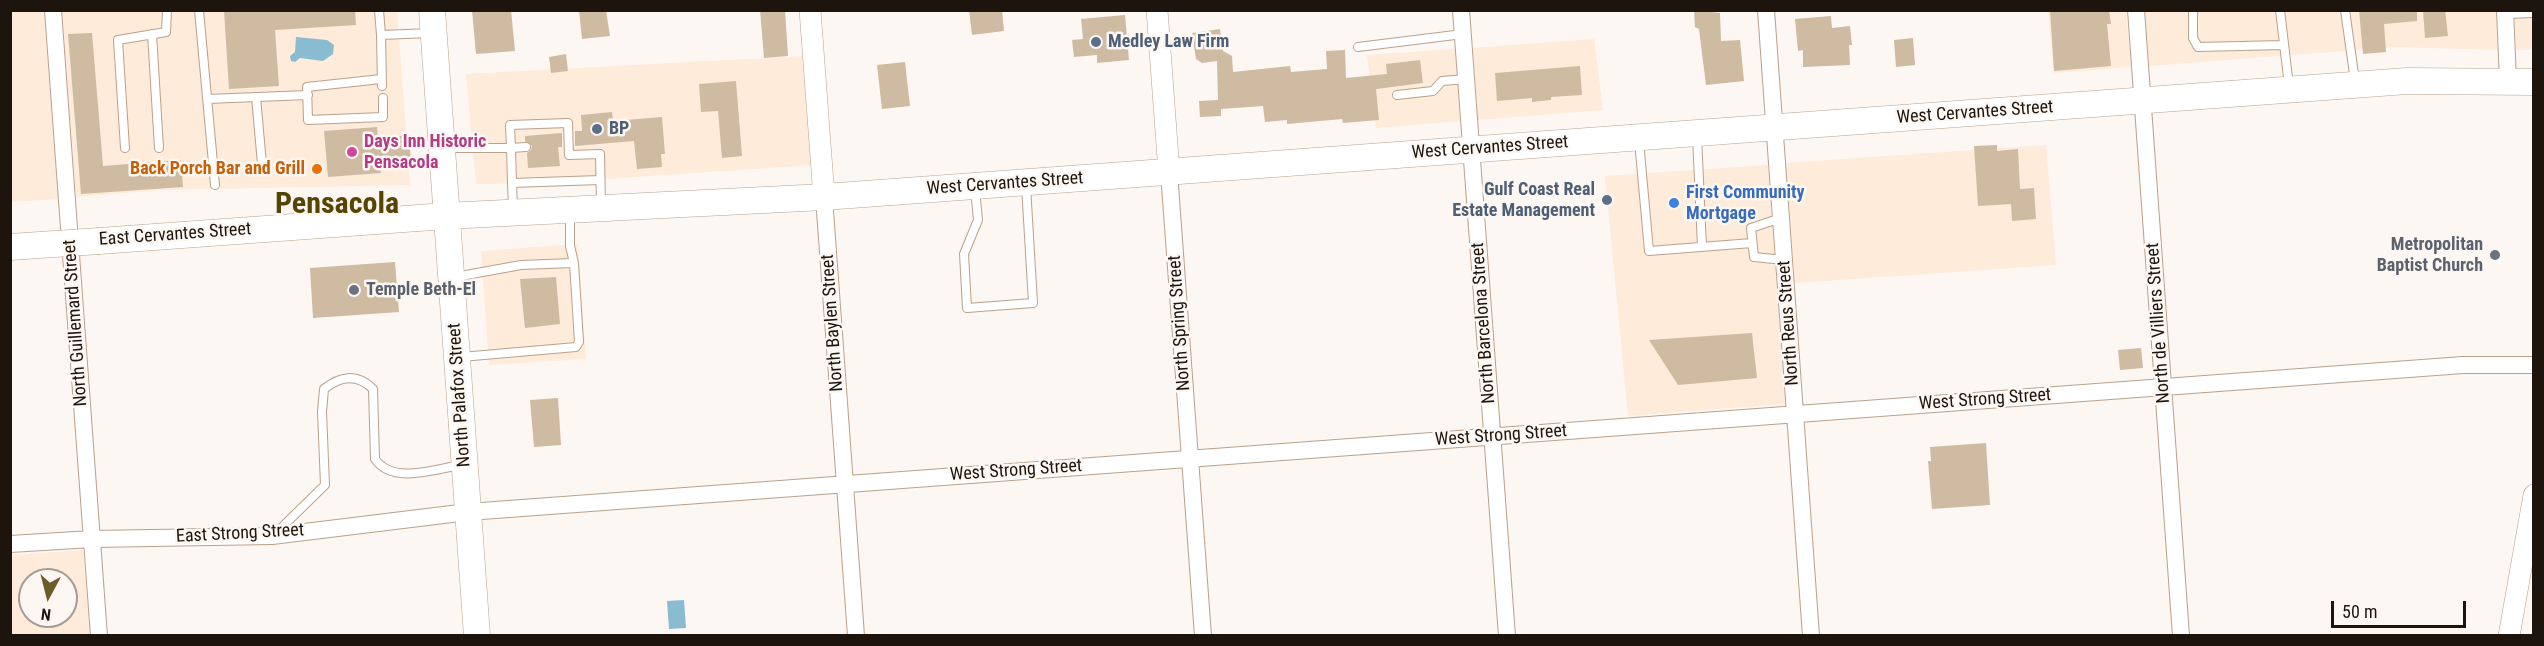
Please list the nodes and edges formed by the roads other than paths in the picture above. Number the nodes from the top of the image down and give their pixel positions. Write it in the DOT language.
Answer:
graph roads {
  1 [pos="53,10"];
  2 [pos="167,10"];
  3 [pos="199,10"];
  4 [pos="379,10"];
  5 [pos="810,10"];
  6 [pos="1157,10"];
  7 [pos="1461,10"];
  8 [pos="1766,10"];
  9 [pos="2136,10"];
  10 [pos="2193,10"];
  11 [pos="2280,10"];
  12 [pos="2345,10"];
  13 [pos="2505,12"];
  14 [pos="2534,13"];
  15 [pos="433,22"];
  16 [pos="152,34"];
  17 [pos="1463,34"];
  18 [pos="381,35"];
  19 [pos="2283,45"];
  20 [pos="1358,47"];
  21 [pos="1466,79"];
  22 [pos="2508,81"];
  23 [pos="2534,82"];
  24 [pos="2356,85"];
  25 [pos="2289,90"];
  26 [pos="308,95"];
  27 [pos="1397,95"];
  28 [pos="256,97"];
  29 [pos="383,98"];
  30 [pos="207,99"];
  31 [pos="2142,100"];
  32 [pos="1774,128"];
  33 [pos="1697,133"];
  34 [pos="1639,138"];
  35 [pos="568,144"];
  36 [pos="558,145"];
  37 [pos="526,147"];
  38 [pos="125,148"];
  39 [pos="159,148"];
  40 [pos="442,148"];
  41 [pos="511,148"];
  42 [pos="1471,150"];
  43 [pos="262,164"];
  44 [pos="1169,172"];
  45 [pos="600,180"];
  46 [pos="1025,182"];
  47 [pos="512,183"];
  48 [pos="216,185"];
  49 [pos="975,186"];
  50 [pos="824,197"];
  51 [pos="601,209"];
  52 [pos="570,210"];
  53 [pos="513,212"];
  54 [pos="446,216"];
  55 [pos="1781,218"];
  56 [pos="1752,243"];
  57 [pos="1702,247"];
  58 [pos="10,248"];
  59 [pos="1784,260"];
  60 [pos="574,263"];
  61 [pos="452,277"];
  62 [pos="458,358"];
  63 [pos="2534,365"];
  64 [pos="2164,387"];
  65 [pos="1795,414"];
  66 [pos="1492,436"];
  67 [pos="1190,459"];
  68 [pos="465,465"];
  69 [pos="845,484"];
  70 [pos="2534,495"];
  71 [pos="468,512"];
  72 [pos="2532,517"];
  73 [pos="272,536"];
  74 [pos="92,539"];
  75 [pos="10,544"];
  76 [pos="99,636"];
  77 [pos="477,636"];
  78 [pos="856,636"];
  79 [pos="1203,636"];
  80 [pos="1507,636"];
  81 [pos="1811,636"];
  82 [pos="2181,636"];
  83 [pos="2509,636"];
  1 -- 74 [label="street, North Guillemard Street"];
  2 -- 16 [label="lane"];
  3 -- 30 [label="lane"];
  4 -- 18 [label="lane"];
  5 -- 50 [label="street, North Baylen Street"];
  6 -- 44 [label="street, North Spring Street"];
  7 -- 17 [label="street, North Barcelona Street"];
  8 -- 32 [label="street, North Reus Street"];
  9 -- 31 [label="street, North de Villiers Street"];
  10 -- 19 [label="lane"];
  11 -- 19 [label="lane"];
  12 -- 24 [label="lane"];
  13 -- 14 [label="lane"];
  13 -- 22 [label="street"];
  15 -- 18 [label="lane"];
  15 -- 40 [label="main road, North Palafox Street"];
  16 -- 38 [label="lane"];
  16 -- 39 [label="lane"];
  17 -- 20 [label="lane"];
  17 -- 21 [label="street, North Barcelona Street"];
  18 -- 26 [label="lane"];
  19 -- 25 [label="lane"];
  21 -- 27 [label="lane"];
  21 -- 42 [label="street, North Barcelona Street"];
  22 -- 23 [label="main road, West Cervantes Street"];
  22 -- 24 [label="main road, West Cervantes Street"];
  24 -- 25 [label="main road, West Cervantes Street"];
  25 -- 31 [label="main road, West Cervantes Street"];
  26 -- 28 [label="lane"];
  26 -- 29 [label="lane"];
  28 -- 30 [label="lane"];
  28 -- 43 [label="lane"];
  30 -- 48 [label="lane"];
  31 -- 32 [label="main road, West Cervantes Street"];
  31 -- 64 [label="street, North de Villiers Street"];
  32 -- 33 [label="main road, West Cervantes Street"];
  32 -- 55 [label="street, North Reus Street"];
  33 -- 34 [label="main road, West Cervantes Street"];
  33 -- 57 [label="lane"];
  34 -- 42 [label="main road, West Cervantes Street"];
  34 -- 57 [label="lane"];
  35 -- 36 [label="lane"];
  35 -- 41 [label="lane"];
  35 -- 45 [label="lane"];
  37 -- 41 [label="lane"];
  40 -- 41 [label="lane"];
  40 -- 54 [label="main road, North Palafox Street"];
  41 -- 47 [label="lane"];
  42 -- 44 [label="main road, West Cervantes Street"];
  42 -- 66 [label="street, North Barcelona Street"];
  44 -- 46 [label="main road, West Cervantes Street"];
  44 -- 67 [label="street, North Spring Street"];
  45 -- 47 [label="lane"];
  45 -- 51 [label="lane"];
  46 -- 49 [label="main road, West Cervantes Street"];
  46 -- 49 [label="lane"];
  47 -- 53 [label="lane"];
  49 -- 50 [label="main road, West Cervantes Street"];
  50 -- 51 [label="main road, West Cervantes Street"];
  50 -- 69 [label="street, North Baylen Street"];
  51 -- 52 [label="main road, West Cervantes Street"];
  52 -- 53 [label="main road, West Cervantes Street"];
  52 -- 60 [label="lane"];
  53 -- 54 [label="main road, West Cervantes Street"];
  54 -- 58 [label="main road, East Cervantes Street, bridge"];
  54 -- 61 [label="main road, North Palafox Street"];
  55 -- 56 [label="lane"];
  55 -- 59 [label="street, North Reus Street"];
  56 -- 57 [label="lane"];
  56 -- 59 [label="lane"];
  59 -- 65 [label="street, North Reus Street"];
  60 -- 61 [label="lane"];
  60 -- 62 [label="lane"];
  61 -- 62 [label="main road, North Palafox Street"];
  62 -- 68 [label="main road, North Palafox Street"];
  63 -- 64 [label="street, West Strong Street"];
  64 -- 65 [label="street, West Strong Street"];
  64 -- 82 [label="street, North de Villiers Street"];
  65 -- 66 [label="street, West Strong Street"];
  65 -- 81 [label="street, North Reus Street"];
  66 -- 67 [label="street, West Strong Street"];
  66 -- 80 [label="street, North Barcelona Street"];
  67 -- 69 [label="street, West Strong Street"];
  67 -- 79 [label="street, North Spring Street"];
  68 -- 71 [label="main road, North Palafox Street"];
  68 -- 73 [label="lane"];
  69 -- 71 [label="street, West Strong Street"];
  69 -- 78 [label="street, North Baylen Street"];
  70 -- 72 [label="street"];
  71 -- 73 [label="street, East Strong Street"];
  71 -- 77 [label="main road, North Palafox Street"];
  72 -- 83 [label="street"];
  73 -- 74 [label="street, East Strong Street"];
  74 -- 75 [label="street, East Strong Street"];
  74 -- 76 [label="street, North Guillemard Street"];
}
